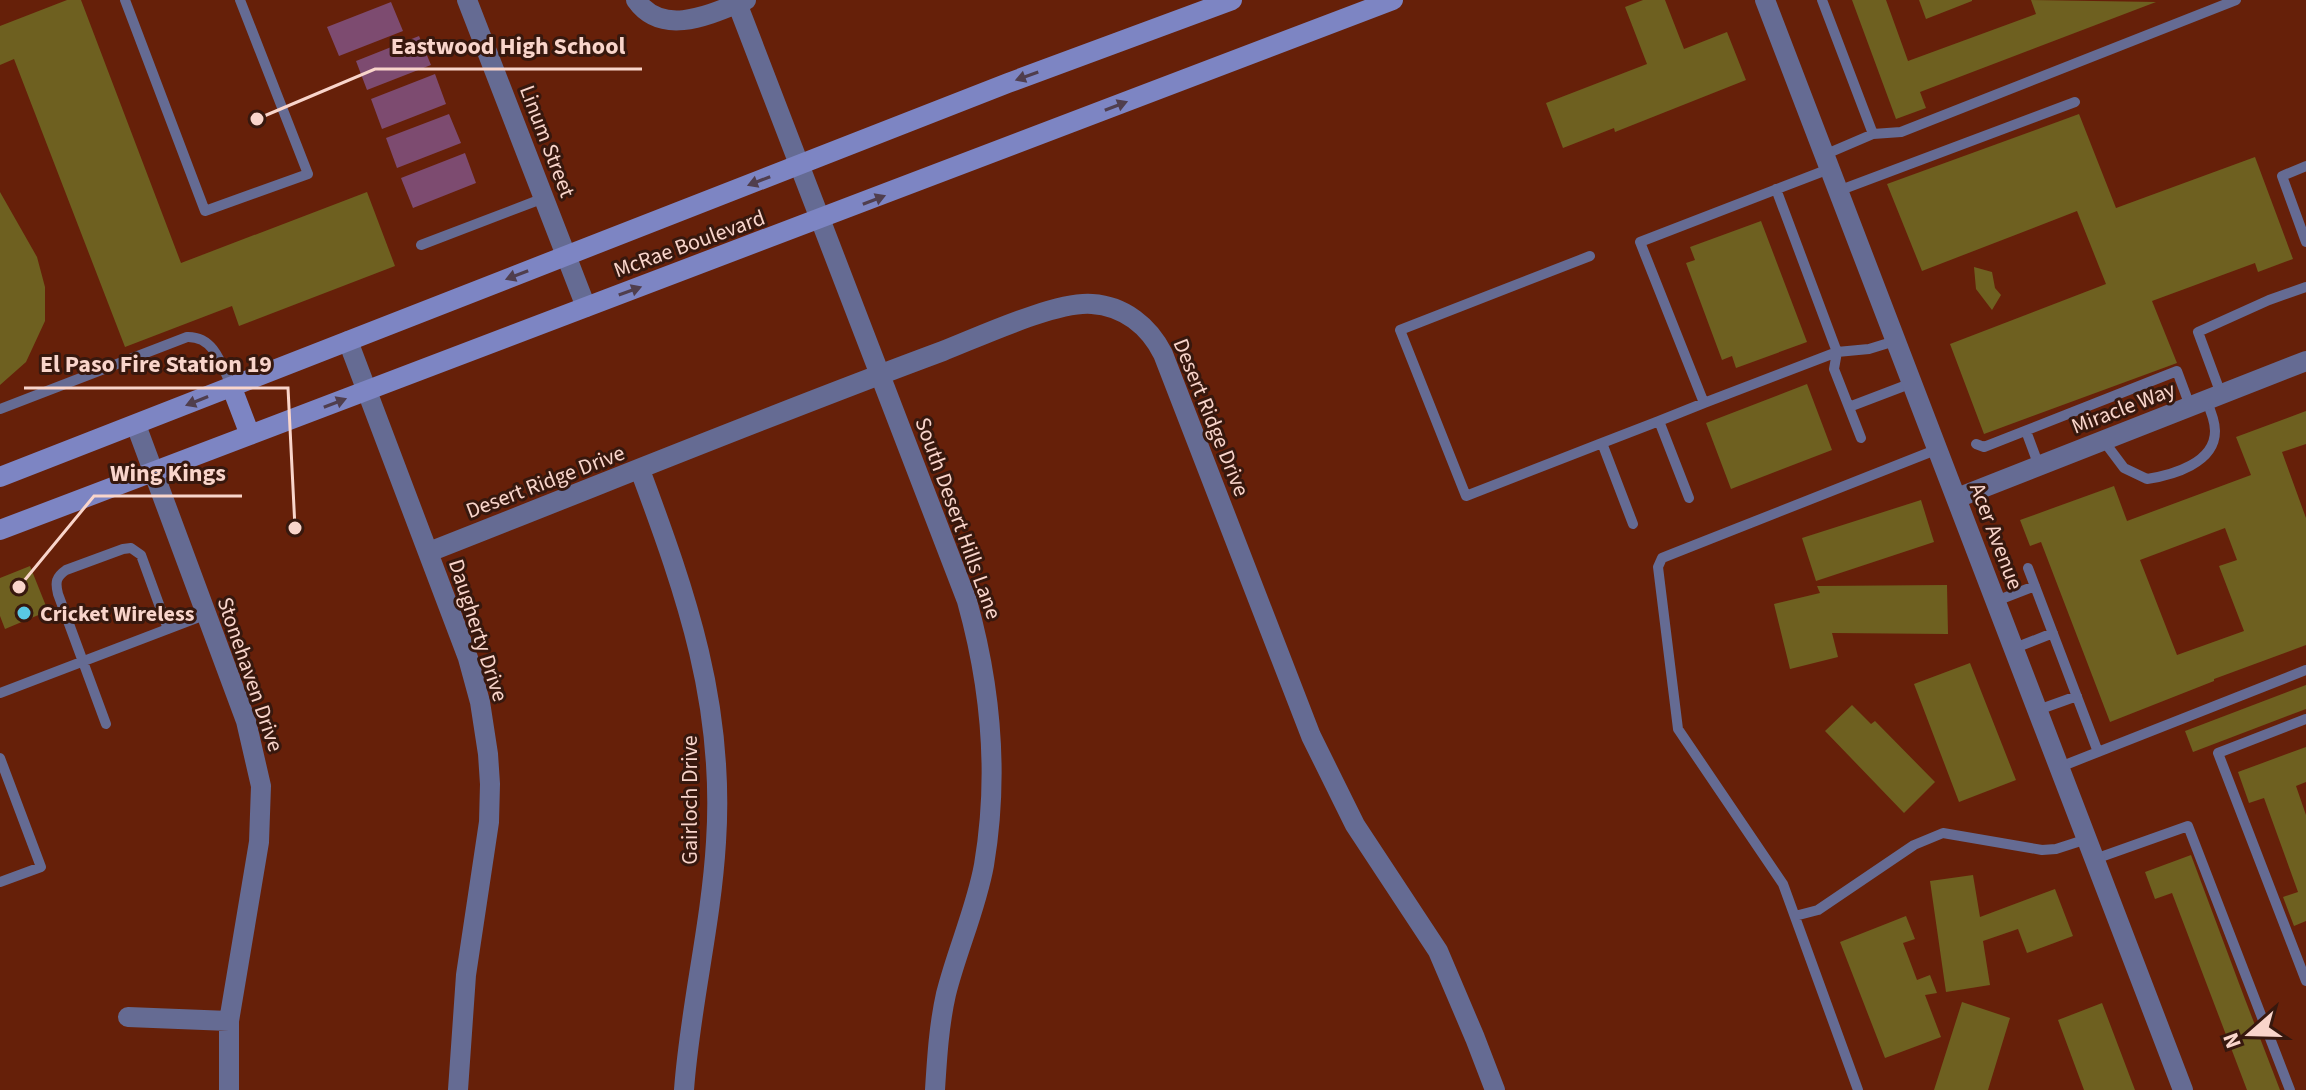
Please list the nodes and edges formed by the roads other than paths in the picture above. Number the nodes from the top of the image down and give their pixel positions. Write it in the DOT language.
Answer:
graph roads {
  1 [pos="125,0"];
  2 [pos="240,0"];
  3 [pos="467,0"];
  4 [pos="636,0"];
  5 [pos="1232,0"];
  6 [pos="1393,0"];
  7 [pos="1765,0"];
  8 [pos="1822,0"];
  9 [pos="2236,0"];
  10 [pos="741,2"];
  11 [pos="2075,102"];
  12 [pos="1873,134"];
  13 [pos="1827,162"];
  14 [pos="800,165"];
  15 [pos="2306,166"];
  16 [pos="1776,189"];
  17 [pos="1838,191"];
  18 [pos="544,198"];
  19 [pos="821,220"];
  20 [pos="2306,242"];
  21 [pos="421,245"];
  22 [pos="567,256"];
  23 [pos="1590,256"];
  24 [pos="2306,287"];
  25 [pos="586,307"];
  26 [pos="348,341"];
  27 [pos="1895,341"];
  28 [pos="1837,352"];
  29 [pos="2306,361"];
  30 [pos="879,374"];
  31 [pos="1912,383"];
  32 [pos="232,388"];
  33 [pos="367,390"];
  34 [pos="2206,400"];
  35 [pos="1704,403"];
  36 [pos="1849,407"];
  37 [pos="0,409"];
  38 [pos="1659,421"];
  39 [pos="136,425"];
  40 [pos="2026,431"];
  41 [pos="250,435"];
  42 [pos="1861,438"];
  43 [pos="2103,440"];
  44 [pos="1602,443"];
  45 [pos="1976,444"];
  46 [pos="1938,449"];
  47 [pos="2039,466"];
  48 [pos="640,470"];
  49 [pos="154,472"];
  50 [pos="0,477"];
  51 [pos="1689,498"];
  52 [pos="1957,498"];
  53 [pos="1633,524"];
  54 [pos="0,530"];
  55 [pos="429,552"];
  56 [pos="2028,568"];
  57 [pos="2035,586"];
  58 [pos="1996,601"];
  59 [pos="207,614"];
  60 [pos="168,629"];
  61 [pos="2053,633"];
  62 [pos="2015,648"];
  63 [pos="83,662"];
  64 [pos="2306,670"];
  65 [pos="0,693"];
  66 [pos="2077,696"];
  67 [pos="2038,710"];
  68 [pos="2306,719"];
  69 [pos="106,724"];
  70 [pos="2098,752"];
  71 [pos="0,758"];
  72 [pos="2060,767"];
  73 [pos="2087,839"];
  74 [pos="2095,859"];
  75 [pos="0,882"];
  76 [pos="1795,916"];
  77 [pos="2302,957"];
  78 [pos="2306,981"];
  79 [pos="128,1017"];
  80 [pos="229,1021"];
  81 [pos="229,1090"];
  82 [pos="458,1090"];
  83 [pos="684,1090"];
  84 [pos="935,1090"];
  85 [pos="1495,1090"];
  86 [pos="1858,1090"];
  87 [pos="2183,1090"];
  88 [pos="2290,1090"];
  1 -- 2 [label="lane"];
  3 -- 18 [label="street, Linum Street"];
  4 -- 10 [label="street"];
  5 -- 14 [label="main road, McRae Boulevard, one-way"];
  19 -- 6 [label="main road, McRae Boulevard, one-way"];
  7 -- 13 [label="street, Acer Avenue"];
  8 -- 12 [label="lane"];
  9 -- 12 [label="lane"];
  10 -- 14 [label="street, South Desert Hills Lane"];
  11 -- 17 [label="lane"];
  12 -- 13 [label="lane"];
  13 -- 16 [label="lane"];
  13 -- 17 [label="street, Acer Avenue"];
  14 -- 19 [label="street, South Desert Hills Lane"];
  14 -- 22 [label="main road, McRae Boulevard, one-way"];
  15 -- 20 [label="lane"];
  16 -- 28 [label="lane"];
  16 -- 35 [label="lane"];
  17 -- 27 [label="street, Acer Avenue"];
  18 -- 21 [label="lane"];
  18 -- 22 [label="street, Linum Street"];
  25 -- 19 [label="main road, McRae Boulevard, one-way"];
  19 -- 30 [label="street, South Desert Hills Lane"];
  22 -- 25 [label="street, Linum Street"];
  22 -- 26 [label="main road, McRae Boulevard, one-way"];
  23 -- 44 [label="lane"];
  24 -- 34 [label="lane"];
  25 -- 33 [label="main road, McRae Boulevard"];
  26 -- 32 [label="main road, McRae Boulevard"];
  26 -- 33 [label="street, Daugherty Drive"];
  27 -- 28 [label="lane"];
  27 -- 31 [label="street, Acer Avenue"];
  28 -- 35 [label="lane"];
  28 -- 36 [label="lane"];
  29 -- 34 [label="street, Miracle Way"];
  30 -- 48 [label="street, Desert Ridge Drive"];
  30 -- 84 [label="street, South Desert Hills Lane"];
  30 -- 85 [label="street, Desert Ridge Drive"];
  31 -- 36 [label="lane"];
  31 -- 46 [label="street, Acer Avenue"];
  32 -- 37 [label="lane"];
  32 -- 39 [label="main road, McRae Boulevard, one-way"];
  32 -- 41 [label="main road"];
  41 -- 33 [label="main road, McRae Boulevard, one-way"];
  33 -- 55 [label="street, Daugherty Drive"];
  34 -- 40 [label="lane"];
  34 -- 43 [label="street, Miracle Way"];
  34 -- 43 [label="lane"];
  35 -- 38 [label="lane"];
  36 -- 42 [label="lane"];
  38 -- 44 [label="lane"];
  38 -- 51 [label="lane"];
  39 -- 49 [label="street, Stonehaven Drive"];
  39 -- 50 [label="main road, McRae Boulevard"];
  40 -- 45 [label="lane"];
  40 -- 47 [label="lane"];
  41 -- 49 [label="main road, McRae Boulevard"];
  43 -- 47 [label="street, Miracle Way"];
  44 -- 53 [label="lane"];
  46 -- 52 [label="street, Acer Avenue"];
  46 -- 76 [label="lane"];
  47 -- 52 [label="street, Miracle Way"];
  48 -- 55 [label="street, Desert Ridge Drive"];
  48 -- 83 [label="street, Gairloch Drive"];
  49 -- 54 [label="main road, McRae Boulevard"];
  49 -- 59 [label="street, Stonehaven Drive"];
  52 -- 58 [label="street, Acer Avenue"];
  55 -- 82 [label="street, Daugherty Drive"];
  56 -- 57 [label="lane"];
  57 -- 58 [label="lane"];
  57 -- 61 [label="lane"];
  58 -- 62 [label="street, Acer Avenue"];
  59 -- 60 [label="lane"];
  59 -- 80 [label="street, Stonehaven Drive"];
  60 -- 63 [label="lane"];
  60 -- 63 [label="lane"];
  61 -- 62 [label="lane"];
  61 -- 66 [label="lane"];
  62 -- 67 [label="street, Acer Avenue"];
  63 -- 65 [label="lane"];
  63 -- 69 [label="lane"];
  64 -- 70 [label="lane"];
  66 -- 67 [label="lane"];
  66 -- 70 [label="lane"];
  67 -- 72 [label="street, Acer Avenue"];
  68 -- 77 [label="lane"];
  70 -- 72 [label="lane"];
  71 -- 75 [label="lane"];
  72 -- 73 [label="street, Acer Avenue"];
  73 -- 74 [label="street, Acer Avenue"];
  73 -- 76 [label="lane"];
  74 -- 87 [label="street, Acer Avenue"];
  74 -- 88 [label="lane"];
  76 -- 86 [label="lane"];
  77 -- 78 [label="lane"];
  79 -- 80 [label="street"];
  80 -- 81 [label="street, Stonehaven Drive"];
}
